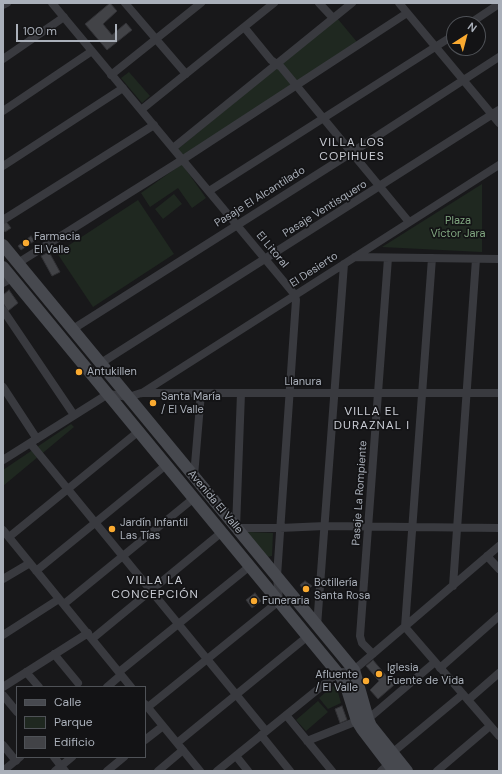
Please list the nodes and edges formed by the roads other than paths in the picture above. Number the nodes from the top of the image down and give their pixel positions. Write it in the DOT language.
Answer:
graph roads {
  1 [pos="7,3"];
  2 [pos="52,3"];
  3 [pos="125,3"];
  4 [pos="201,3"];
  5 [pos="274,3"];
  6 [pos="319,3"];
  7 [pos="352,3"];
  8 [pos="399,3"];
  9 [pos="499,4"];
  10 [pos="3,6"];
  11 [pos="407,13"];
  12 [pos="482,16"];
  13 [pos="64,17"];
  14 [pos="333,18"];
  15 [pos="244,27"];
  16 [pos="156,39"];
  17 [pos="446,40"];
  18 [pos="436,47"];
  19 [pos="92,51"];
  20 [pos="499,57"];
  21 [pos="3,59"];
  22 [pos="276,64"];
  23 [pos="186,74"];
  24 [pos="112,75"];
  25 [pos="464,80"];
  26 [pos="295,86"];
  27 [pos="123,88"];
  28 [pos="141,110"];
  29 [pos="3,111"];
  30 [pos="496,113"];
  31 [pos="323,119"];
  32 [pos="499,123"];
  33 [pos="154,125"];
  34 [pos="173,148"];
  35 [pos="352,153"];
  36 [pos="182,160"];
  37 [pos="499,165"];
  38 [pos="3,166"];
  39 [pos="380,187"];
  40 [pos="209,191"];
  41 [pos="3,220"];
  42 [pos="409,222"];
  43 [pos="237,225"];
  44 [pos="3,245"];
  45 [pos="355,257"];
  46 [pos="388,258"];
  47 [pos="432,258"];
  48 [pos="265,259"];
  49 [pos="476,259"];
  50 [pos="499,259"];
  51 [pos="18,263"];
  52 [pos="344,264"];
  53 [pos="3,267"];
  54 [pos="7,281"];
  55 [pos="295,295"];
  56 [pos="3,310"];
  57 [pos="73,330"];
  58 [pos="101,363"];
  59 [pos="3,387"];
  60 [pos="141,393"];
  61 [pos="201,393"];
  62 [pos="241,393"];
  63 [pos="290,393"];
  64 [pos="334,393"];
  65 [pos="378,393"];
  66 [pos="422,393"];
  67 [pos="466,393"];
  68 [pos="499,393"];
  69 [pos="108,394"];
  70 [pos="129,398"];
  71 [pos="74,415"];
  72 [pos="138,431"];
  73 [pos="37,438"];
  74 [pos="30,443"];
  75 [pos="3,460"];
  76 [pos="166,465"];
  77 [pos="194,476"];
  78 [pos="67,489"];
  79 [pos="194,498"];
  80 [pos="95,523"];
  81 [pos="325,526"];
  82 [pos="368,526"];
  83 [pos="412,527"];
  84 [pos="457,527"];
  85 [pos="236,528"];
  86 [pos="280,528"];
  87 [pos="499,528"];
  88 [pos="3,530"];
  89 [pos="224,535"];
  90 [pos="8,537"];
  91 [pos="499,546"];
  92 [pos="122,556"];
  93 [pos="487,556"];
  94 [pos="30,563"];
  95 [pos="250,566"];
  96 [pos="498,566"];
  97 [pos="36,570"];
  98 [pos="277,576"];
  99 [pos="3,579"];
  100 [pos="453,586"];
  101 [pos="150,591"];
  102 [pos="62,601"];
  103 [pos="279,601"];
  104 [pos="499,616"];
  105 [pos="178,624"];
  106 [pos="317,626"];
  107 [pos="405,627"];
  108 [pos="3,635"];
  109 [pos="90,636"];
  110 [pos="308,636"];
  111 [pos="54,654"];
  112 [pos="374,654"];
  113 [pos="207,659"];
  114 [pos="438,665"];
  115 [pos="354,670"];
  116 [pos="26,672"];
  117 [pos="338,673"];
  118 [pos="499,673"];
  119 [pos="120,674"];
  120 [pos="78,683"];
  121 [pos="38,686"];
  122 [pos="107,686"];
  123 [pos="130,686"];
  124 [pos="3,687"];
  125 [pos="3,695"];
  126 [pos="236,695"];
  127 [pos="465,697"];
  128 [pos="146,705"];
  129 [pos="16,711"];
  130 [pos="286,715"];
  131 [pos="363,720"];
  132 [pos="163,726"];
  133 [pos="490,726"];
  134 [pos="263,733"];
  135 [pos="498,733"];
  136 [pos="146,739"];
  137 [pos="307,741"];
  138 [pos="177,743"];
  139 [pos="3,745"];
  140 [pos="183,750"];
  141 [pos="236,756"];
  142 [pos="16,757"];
  143 [pos="55,758"];
  144 [pos="71,758"];
  145 [pos="123,758"];
  146 [pos="18,759"];
  147 [pos="389,765"];
  148 [pos="61,769"];
  149 [pos="3,771"];
  150 [pos="107,771"];
  151 [pos="158,771"];
  152 [pos="200,771"];
  153 [pos="217,771"];
  154 [pos="248,771"];
  155 [pos="290,771"];
  156 [pos="332,771"];
  157 [pos="407,771"];
  158 [pos="437,771"];
  1 -- 10 [label="street"];
  2 -- 13 [label="street, El Litoral"];
  3 -- 16 [label="street"];
  4 -- 16 [label="street"];
  5 -- 15 [label="street"];
  6 -- 14 [label="street"];
  7 -- 14 [label="street"];
  8 -- 11 [label="street"];
  9 -- 12 [label="street"];
  11 -- 18 [label="street"];
  11 -- 26 [label="street"];
  13 -- 19 [label="street, El Litoral"];
  13 -- 21 [label="street"];
  14 -- 22 [label="street"];
  15 -- 22 [label="street"];
  15 -- 23 [label="street"];
  16 -- 23 [label="street"];
  16 -- 24 [label="street"];
  17 -- 18 [label="street"];
  18 -- 25 [label="street"];
  18 -- 31 [label="street"];
  19 -- 24 [label="street, El Litoral"];
  19 -- 29 [label="street"];
  20 -- 25 [label="street, Pasaje El Alcantilado"];
  22 -- 26 [label="street"];
  22 -- 34 [label="street"];
  23 -- 28 [label="street"];
  24 -- 27 [label="street, El Litoral"];
  25 -- 30 [label="street"];
  25 -- 35 [label="street, Pasaje El Alcantilado"];
  26 -- 31 [label="street"];
  26 -- 36 [label="street"];
  27 -- 28 [label="street, El Litoral"];
  27 -- 38 [label="street"];
  28 -- 33 [label="street, El Litoral"];
  30 -- 32 [label="street"];
  30 -- 39 [label="street, Pasaje Ventisquero"];
  31 -- 35 [label="street"];
  31 -- 40 [label="street"];
  33 -- 34 [label="street, El Litoral"];
  33 -- 41 [label="street"];
  34 -- 36 [label="street, El Litoral"];
  35 -- 39 [label="street"];
  35 -- 43 [label="street, Pasaje El Alcantilado"];
  36 -- 40 [label="street, El Litoral"];
  36 -- 51 [label="street"];
  37 -- 42 [label="street, El Desierto"];
  39 -- 42 [label="street"];
  39 -- 48 [label="street, Pasaje Ventisquero"];
  40 -- 43 [label="street, El Litoral"];
  42 -- 45 [label="street, El Desierto"];
  43 -- 48 [label="street, El Litoral"];
  43 -- 57 [label="street, Pasaje El Alcantilado"];
  44 -- 51 [label="street, Avenida El Valle"];
  45 -- 46 [label="street"];
  45 -- 52 [label="street, El Desierto"];
  46 -- 47 [label="street"];
  46 -- 65 [label="street, Pasaje La Rompiente"];
  47 -- 49 [label="street"];
  47 -- 66 [label="street"];
  48 -- 55 [label="street, El Litoral"];
  48 -- 58 [label="street, Pasaje Ventisquero"];
  49 -- 50 [label="street"];
  49 -- 67 [label="street"];
  51 -- 57 [label="street, Avenida El Valle"];
  52 -- 55 [label="street, El Desierto"];
  52 -- 64 [label="street"];
  53 -- 54 [label="street, Avenida El Valle"];
  54 -- 69 [label="street, Avenida El Valle"];
  55 -- 60 [label="street, El Desierto"];
  55 -- 63 [label="street"];
  56 -- 71 [label="street"];
  57 -- 58 [label="street, Avenida El Valle"];
  58 -- 70 [label="street, Avenida El Valle"];
  59 -- 73 [label="street"];
  60 -- 61 [label="street, Llanura"];
  60 -- 70 [label="street, Llanura"];
  61 -- 62 [label="street, Llanura"];
  61 -- 77 [label="street"];
  62 -- 63 [label="street, Llanura"];
  62 -- 85 [label="street"];
  63 -- 64 [label="street, Llanura"];
  63 -- 86 [label="street"];
  64 -- 65 [label="street, Llanura"];
  64 -- 81 [label="street"];
  65 -- 66 [label="street, Llanura"];
  65 -- 82 [label="street, Pasaje La Rompiente"];
  66 -- 67 [label="street, Llanura"];
  66 -- 83 [label="street"];
  67 -- 68 [label="street, Llanura"];
  67 -- 84 [label="street"];
  69 -- 70 [label="street"];
  69 -- 71 [label="street"];
  69 -- 72 [label="street, Avenida El Valle"];
  70 -- 77 [label="street, Avenida El Valle"];
  71 -- 73 [label="street"];
  72 -- 76 [label="street, Avenida El Valle"];
  72 -- 78 [label="street"];
  73 -- 74 [label="street"];
  74 -- 75 [label="street"];
  74 -- 78 [label="street"];
  76 -- 79 [label="street, Avenida El Valle"];
  76 -- 80 [label="street"];
  77 -- 85 [label="street, Avenida El Valle"];
  78 -- 80 [label="street"];
  78 -- 90 [label="street"];
  79 -- 89 [label="street, Avenida El Valle"];
  79 -- 92 [label="street"];
  80 -- 92 [label="street"];
  80 -- 97 [label="street"];
  81 -- 82 [label="street"];
  81 -- 86 [label="street"];
  81 -- 106 [label="street"];
  82 -- 83 [label="street"];
  82 -- 112 [label="street, Pasaje La Rompiente"];
  83 -- 84 [label="street"];
  83 -- 107 [label="street"];
  84 -- 87 [label="street"];
  84 -- 100 [label="street"];
  85 -- 86 [label="street"];
  85 -- 89 [label="street"];
  85 -- 98 [label="street, Avenida El Valle"];
  86 -- 98 [label="street"];
  88 -- 90 [label="street"];
  89 -- 95 [label="street, Avenida El Valle"];
  89 -- 101 [label="street"];
  90 -- 94 [label="street"];
  91 -- 93 [label="street"];
  92 -- 101 [label="street"];
  92 -- 102 [label="street"];
  93 -- 96 [label="street"];
  93 -- 100 [label="street"];
  94 -- 97 [label="street"];
  94 -- 99 [label="street"];
  95 -- 103 [label="street, Avenida El Valle"];
  95 -- 105 [label="street"];
  97 -- 102 [label="street"];
  98 -- 103 [label="street"];
  98 -- 106 [label="street, Avenida El Valle"];
  100 -- 107 [label="street"];
  101 -- 105 [label="street"];
  101 -- 109 [label="street"];
  102 -- 108 [label="street"];
  102 -- 109 [label="street"];
  103 -- 110 [label="street, Avenida El Valle"];
  103 -- 113 [label="street"];
  104 -- 114 [label="street"];
  105 -- 113 [label="street"];
  105 -- 119 [label="street"];
  106 -- 115 [label="street, Avenida El Valle"];
  107 -- 112 [label="street"];
  107 -- 114 [label="street"];
  109 -- 111 [label="street"];
  109 -- 119 [label="street"];
  110 -- 117 [label="street, Avenida El Valle"];
  110 -- 126 [label="street"];
  111 -- 116 [label="street"];
  111 -- 120 [label="street"];
  112 -- 115 [label="street"];
  113 -- 126 [label="street"];
  113 -- 128 [label="street"];
  114 -- 127 [label="street"];
  114 -- 131 [label="street"];
  115 -- 117 [label="street"];
  115 -- 131 [label="street, Avenida El Valle"];
  116 -- 121 [label="street"];
  116 -- 124 [label="street"];
  117 -- 130 [label="street"];
  117 -- 131 [label="street, Avenida El Valle"];
  118 -- 127 [label="street"];
  119 -- 122 [label="street"];
  119 -- 123 [label="street"];
  125 -- 129 [label="street"];
  126 -- 134 [label="street"];
  126 -- 138 [label="street"];
  127 -- 133 [label="street"];
  127 -- 147 [label="street"];
  128 -- 132 [label="street"];
  130 -- 134 [label="street"];
  130 -- 137 [label="street"];
  131 -- 137 [label="street"];
  131 -- 147 [label="street, Avenida El Valle"];
  132 -- 136 [label="street"];
  132 -- 138 [label="street"];
  133 -- 135 [label="street"];
  133 -- 158 [label="street"];
  134 -- 141 [label="street"];
  134 -- 155 [label="street"];
  137 -- 156 [label="street"];
  138 -- 140 [label="street"];
  139 -- 142 [label="street"];
  140 -- 151 [label="street"];
  140 -- 152 [label="street"];
  141 -- 153 [label="street"];
  141 -- 154 [label="street"];
  143 -- 148 [label="street"];
  144 -- 148 [label="street"];
  145 -- 150 [label="street"];
  146 -- 149 [label="street"];
  147 -- 157 [label="street, Avenida El Valle"];
}
